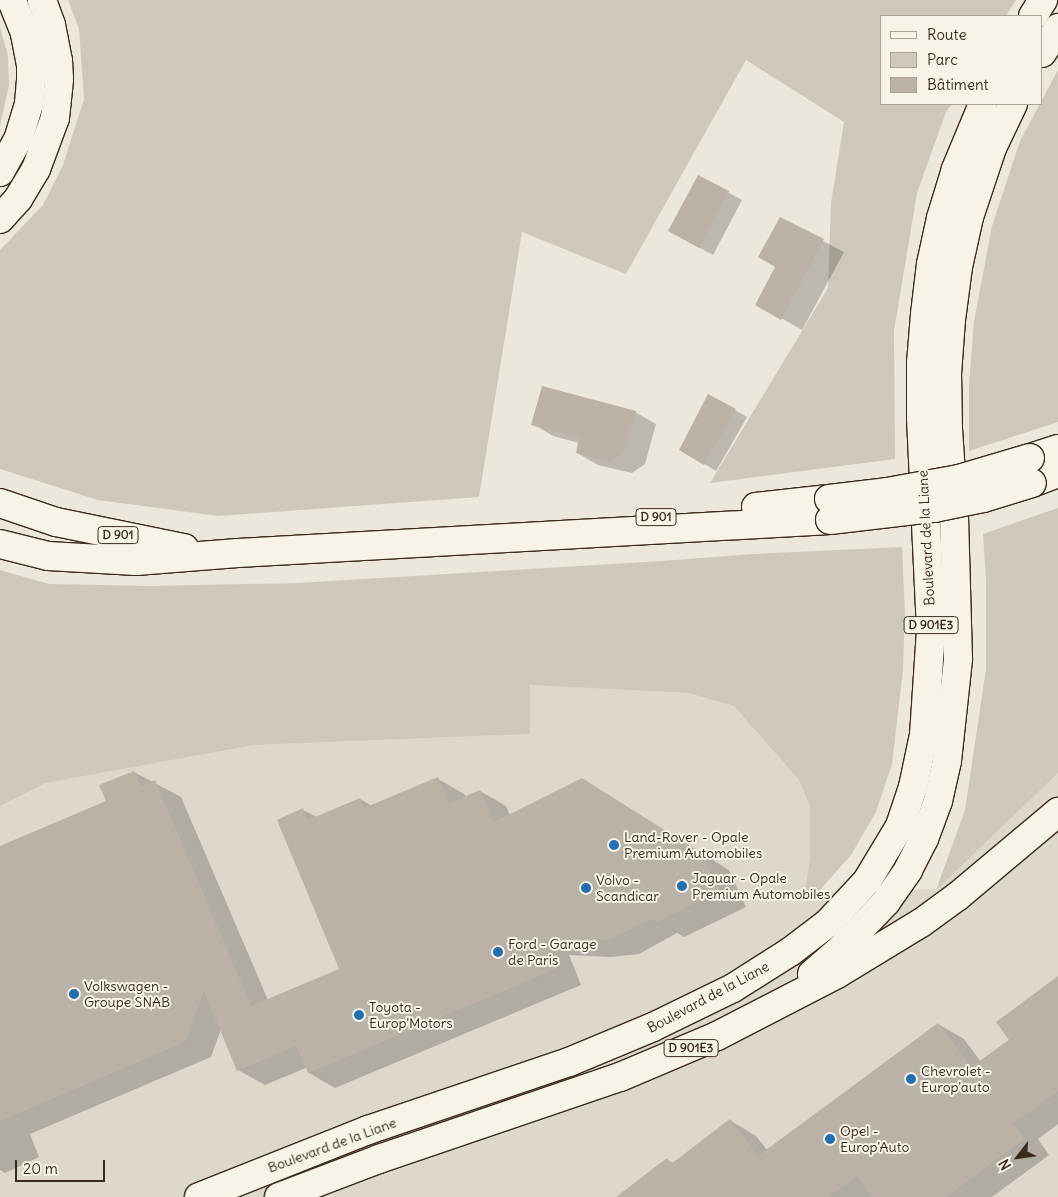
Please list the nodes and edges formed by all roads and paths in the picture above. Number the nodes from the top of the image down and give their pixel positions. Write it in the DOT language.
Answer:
graph roads {
  1 [pos="12,0"];
  2 [pos="42,0"];
  3 [pos="1043,0"];
  4 [pos="1034,15"];
  5 [pos="1058,28"];
  6 [pos="1043,51"];
  7 [pos="983,105"];
  8 [pos="1013,105"];
  9 [pos="0,172"];
  10 [pos="0,220"];
  11 [pos="1058,449"];
  12 [pos="1031,471"];
  13 [pos="1058,473"];
  14 [pos="0,503"];
  15 [pos="0,544"];
  16 [pos="238,554"];
  17 [pos="1058,812"];
  18 [pos="756,1015"];
  19 [pos="199,1197"];
  20 [pos="279,1197"];
  1 -- 9 [label="main road"];
  2 -- 10 [label="main road"];
  3 -- 4 [label="main road"];
  5 -- 6 [label="main road"];
  7 -- 19 [label="main road, Boulevard de la Liane / D 901E3"];
  8 -- 18 [label="main road, D 901E3"];
  11 -- 12 [label="main road"];
  12 -- 13 [label="main road, D 901"];
  12 -- 16 [label="main road, D 901, bridge"];
  14 -- 16 [label="main road, D 901"];
  15 -- 16 [label="main road, D 901"];
  17 -- 18 [label="main road, Boulevard de la Liane / D 901E3"];
  18 -- 20 [label="main road, Boulevard de la Liane / D 901E3"];
}
